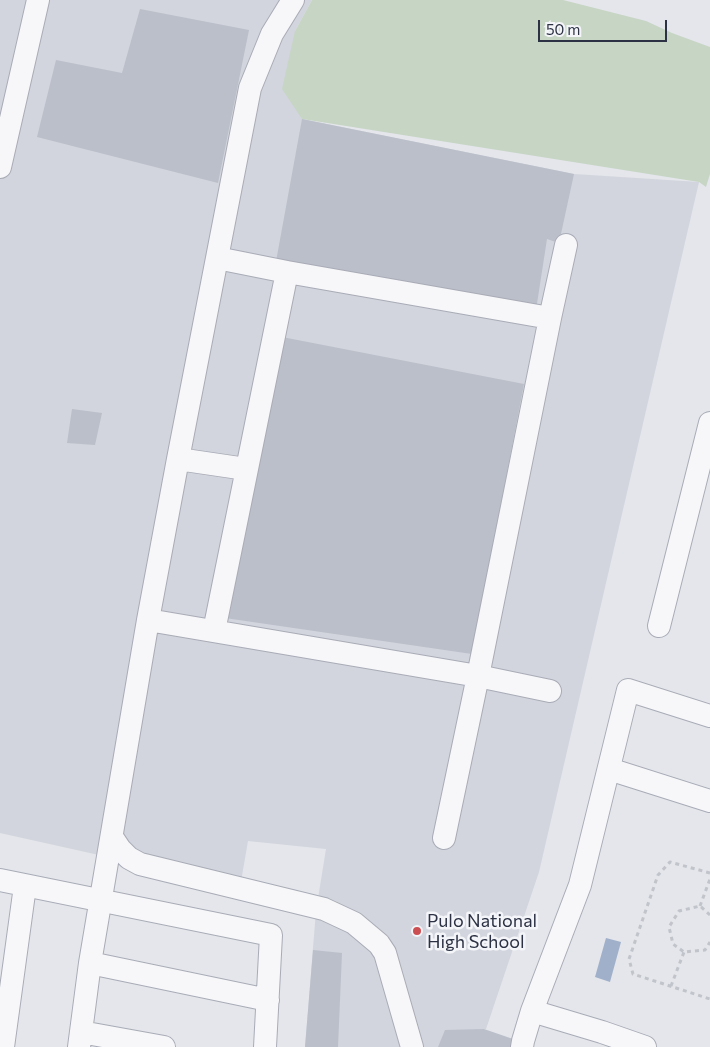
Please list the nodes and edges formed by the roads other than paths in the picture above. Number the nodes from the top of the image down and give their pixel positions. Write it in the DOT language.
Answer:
graph roads {
  1 [pos="38,0"];
  2 [pos="293,0"];
  3 [pos="0,167"];
  4 [pos="566,245"];
  5 [pos="217,258"];
  6 [pos="288,272"];
  7 [pos="550,318"];
  8 [pos="710,423"];
  9 [pos="178,459"];
  10 [pos="246,469"];
  11 [pos="148,620"];
  12 [pos="659,626"];
  13 [pos="214,631"];
  14 [pos="478,676"];
  15 [pos="550,691"];
  16 [pos="710,716"];
  17 [pos="610,769"];
  18 [pos="710,801"];
  19 [pos="112,836"];
  20 [pos="444,838"];
  21 [pos="0,880"];
  22 [pos="25,886"];
  23 [pos="101,900"];
  24 [pos="90,963"];
  25 [pos="268,1000"];
  26 [pos="532,1011"];
  27 [pos="80,1039"];
  28 [pos="602,1039"];
  29 [pos="3,1047"];
  30 [pos="164,1047"];
  31 [pos="265,1047"];
  32 [pos="412,1047"];
  33 [pos="522,1047"];
  34 [pos="645,1047"];
  1 -- 3 [label="street"];
  2 -- 5 [label="street"];
  4 -- 7 [label="street"];
  5 -- 6 [label="street"];
  5 -- 9 [label="street"];
  6 -- 7 [label="street"];
  6 -- 10 [label="street"];
  7 -- 14 [label="street"];
  8 -- 12 [label="street"];
  9 -- 10 [label="street"];
  9 -- 11 [label="street"];
  10 -- 13 [label="street"];
  11 -- 13 [label="street"];
  11 -- 19 [label="street"];
  13 -- 14 [label="street"];
  14 -- 15 [label="street"];
  14 -- 20 [label="street"];
  16 -- 17 [label="street"];
  17 -- 18 [label="street"];
  17 -- 26 [label="street"];
  19 -- 23 [label="street"];
  19 -- 32 [label="street"];
  21 -- 22 [label="street"];
  22 -- 23 [label="street"];
  22 -- 29 [label="street"];
  23 -- 24 [label="street"];
  23 -- 25 [label="street"];
  24 -- 25 [label="street"];
  24 -- 27 [label="street"];
  25 -- 31 [label="street"];
  26 -- 28 [label="street"];
  26 -- 33 [label="street"];
  27 -- 30 [label="street"];
  28 -- 34 [label="street"];
}
